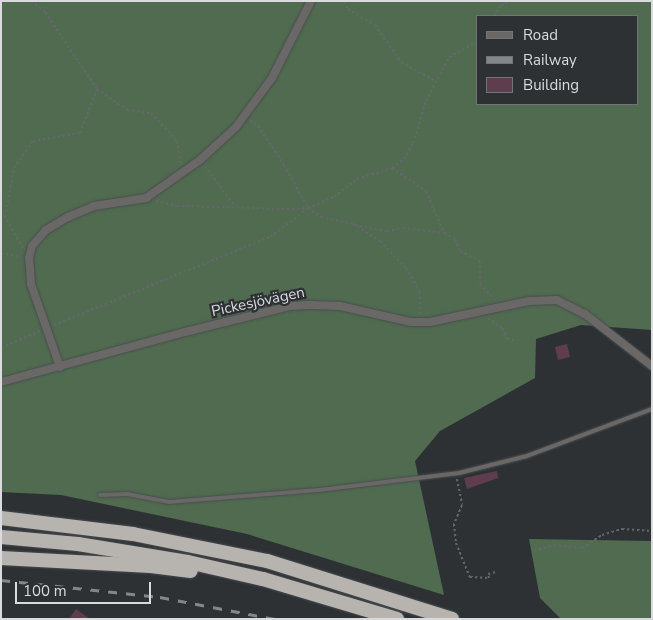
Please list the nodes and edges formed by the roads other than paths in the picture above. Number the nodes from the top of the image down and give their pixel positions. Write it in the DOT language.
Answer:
graph roads {
  1 [pos="311,1"];
  2 [pos="652,366"];
  3 [pos="60,367"];
  4 [pos="1,382"];
  5 [pos="652,409"];
  6 [pos="100,495"];
  7 [pos="1,518"];
  8 [pos="1,537"];
  9 [pos="1,558"];
  10 [pos="295,588"];
  11 [pos="396,619"];
  12 [pos="452,619"];
  1 -- 3 [label="street"];
  2 -- 3 [label="street, Pickesjövägen"];
  3 -- 4 [label="street, Pickesjövägen"];
  5 -- 6 [label="lane"];
  7 -- 12 [label="highway"];
  8 -- 10 [label="highway"];
  9 -- 10 [label="highway"];
  10 -- 11 [label="highway"];
}
